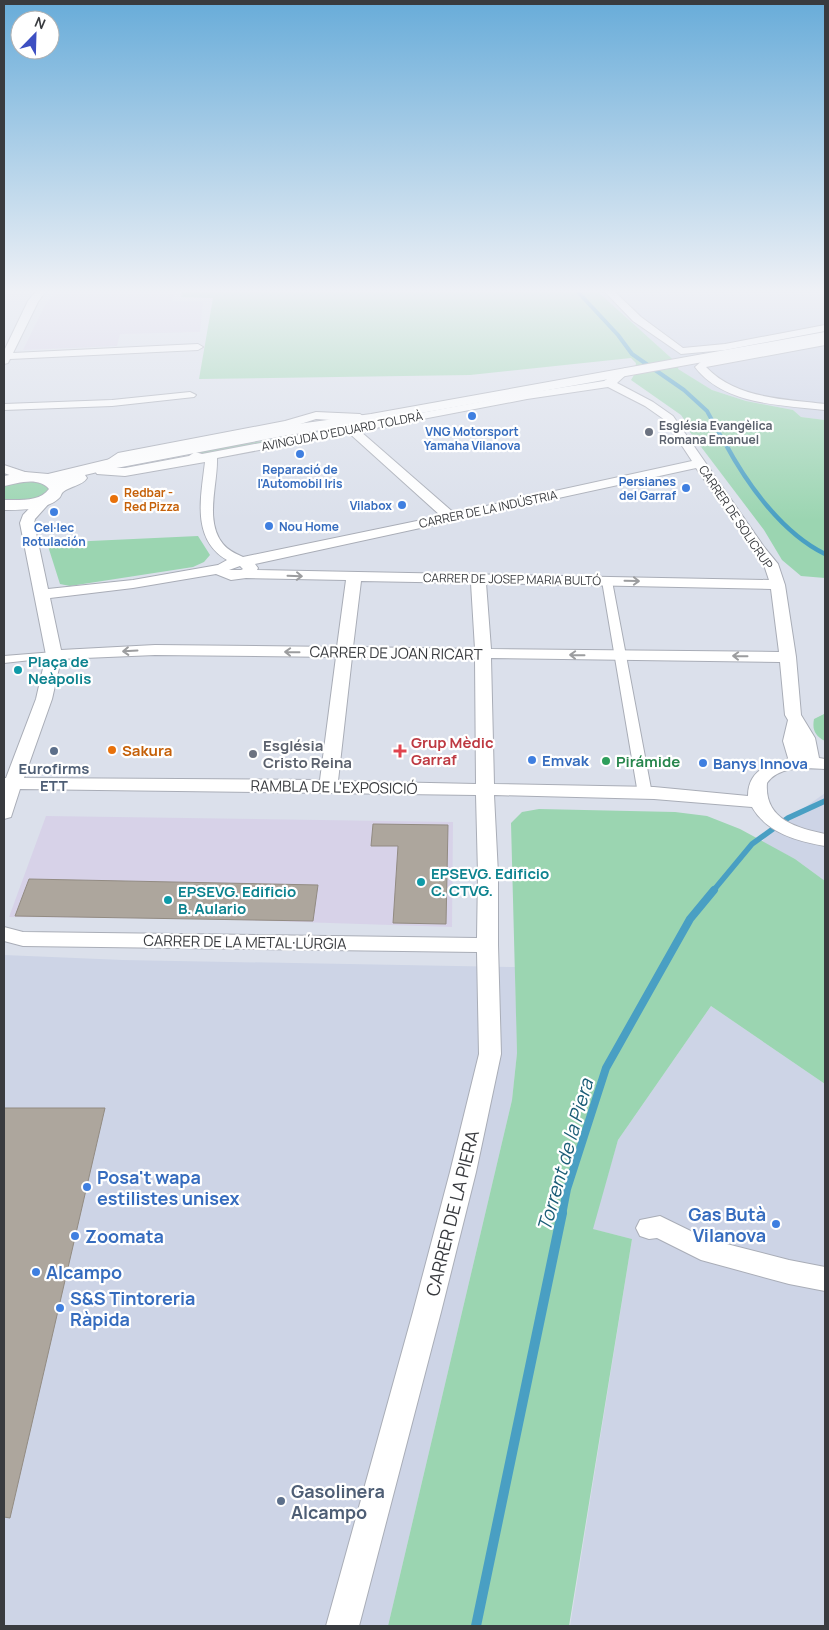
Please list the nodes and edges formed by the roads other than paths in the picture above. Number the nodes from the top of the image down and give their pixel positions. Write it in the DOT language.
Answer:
graph roads {
  1 [pos="637,368"];
  2 [pos="700,368"];
  3 [pos="625,371"];
  4 [pos="611,382"];
  5 [pos="190,395"];
  6 [pos="4,407"];
  7 [pos="825,407"];
  8 [pos="333,420"];
  9 [pos="360,422"];
  10 [pos="320,430"];
  11 [pos="258,437"];
  12 [pos="166,454"];
  13 [pos="202,457"];
  14 [pos="700,463"];
  15 [pos="103,468"];
  16 [pos="4,470"];
  17 [pos="26,477"];
  18 [pos="4,481"];
  19 [pos="50,489"];
  20 [pos="14,508"];
  21 [pos="451,518"];
  22 [pos="220,549"];
  23 [pos="245,567"];
  24 [pos="224,570"];
  25 [pos="354,578"];
  26 [pos="478,579"];
  27 [pos="607,580"];
  28 [pos="778,584"];
  29 [pos="42,594"];
  30 [pos="345,652"];
  31 [pos="483,653"];
  32 [pos="54,655"];
  33 [pos="620,656"];
  34 [pos="788,657"];
  35 [pos="4,660"];
  36 [pos="810,763"];
  37 [pos="8,783"];
  38 [pos="328,786"];
  39 [pos="486,791"];
  40 [pos="645,794"];
  41 [pos="759,800"];
  42 [pos="4,813"];
  43 [pos="818,839"];
  44 [pos="4,934"];
  45 [pos="487,945"];
  46 [pos="649,1228"];
  47 [pos="825,1279"];
  48 [pos="342,1626"];
  1 -- 3 [label="street, AVINGUDA D'EDUARD TOLDRÀ"];
  2 -- 7 [label="street"];
  3 -- 4 [label="street, AVINGUDA D'EDUARD TOLDRÀ"];
  3 -- 9 [label="street, AVINGUDA D'EDUARD TOLDRÀ"];
  4 -- 9 [label="street, AVINGUDA D'EDUARD TOLDRÀ"];
  4 -- 14 [label="street, CARRER DE SOLICRUP"];
  5 -- 6 [label="street"];
  8 -- 9 [label="street, AVINGUDA D'EDUARD TOLDRÀ"];
  8 -- 10 [label="street"];
  8 -- 11 [label="street, AVINGUDA D'EDUARD TOLDRÀ"];
  8 -- 15 [label="street, AVINGUDA D'EDUARD TOLDRÀ"];
  9 -- 10 [label="street, AVINGUDA D'EDUARD TOLDRÀ"];
  9 -- 13 [label="street, AVINGUDA D'EDUARD TOLDRÀ"];
  9 -- 21 [label="street"];
  10 -- 11 [label="street, AVINGUDA D'EDUARD TOLDRÀ"];
  11 -- 12 [label="street, AVINGUDA D'EDUARD TOLDRÀ"];
  12 -- 13 [label="street, AVINGUDA D'EDUARD TOLDRÀ"];
  12 -- 15 [label="street, AVINGUDA D'EDUARD TOLDRÀ"];
  13 -- 15 [label="street, AVINGUDA D'EDUARD TOLDRÀ"];
  13 -- 22 [label="street"];
  14 -- 21 [label="street, CARRER DE LA INDÚSTRIA"];
  14 -- 28 [label="street, CARRER DE SOLICRUP"];
  15 -- 19 [label="street, AVINGUDA D'EDUARD TOLDRÀ"];
  16 -- 17 [label="street"];
  17 -- 18 [label="street"];
  17 -- 19 [label="street"];
  19 -- 20 [label="street, AVINGUDA D'EDUARD TOLDRÀ"];
  20 -- 29 [label="street"];
  21 -- 23 [label="street, CARRER DE LA INDÚSTRIA"];
  22 -- 23 [label="street"];
  22 -- 24 [label="street"];
  23 -- 24 [label="street"];
  23 -- 25 [label="street, CARRER DE JOSEP MARIA BULTÓ, one-way"];
  24 -- 29 [label="street"];
  25 -- 26 [label="street, CARRER DE JOSEP MARIA BULTÓ"];
  25 -- 30 [label="street"];
  26 -- 27 [label="street, CARRER DE JOSEP MARIA BULTÓ"];
  26 -- 31 [label="street, CARRER DE LA PIERA"];
  27 -- 28 [label="street, CARRER DE JOSEP MARIA BULTÓ, one-way"];
  27 -- 33 [label="street"];
  28 -- 34 [label="street, CARRER DE SOLICRUP"];
  29 -- 32 [label="street"];
  30 -- 31 [label="street, CARRER DE JOAN RICART"];
  30 -- 32 [label="street, CARRER DE JOAN RICART, one-way"];
  30 -- 38 [label="street"];
  33 -- 31 [label="street, CARRER DE JOAN RICART, one-way"];
  31 -- 39 [label="street, CARRER DE LA PIERA"];
  32 -- 35 [label="street, CARRER DE JOAN RICART"];
  32 -- 37 [label="street"];
  34 -- 33 [label="street, CARRER DE JOAN RICART, one-way"];
  33 -- 40 [label="street"];
  34 -- 36 [label="street, CARRER DE SOLICRUP"];
  36 -- 41 [label="street"];
  37 -- 38 [label="street, RAMBLA DE L'EXPOSICIÓ"];
  37 -- 42 [label="street"];
  38 -- 39 [label="street, RAMBLA DE L'EXPOSICIÓ"];
  39 -- 40 [label="street, RAMBLA DE L'EXPOSICIÓ"];
  39 -- 45 [label="street, CARRER DE LA PIERA"];
  40 -- 41 [label="street, RAMBLA DE L'EXPOSICIÓ"];
  41 -- 43 [label="street"];
  44 -- 45 [label="street, CARRER DE LA METAL·LÚRGIA"];
  45 -- 48 [label="street, CARRER DE LA PIERA"];
  46 -- 47 [label="street"];
}
